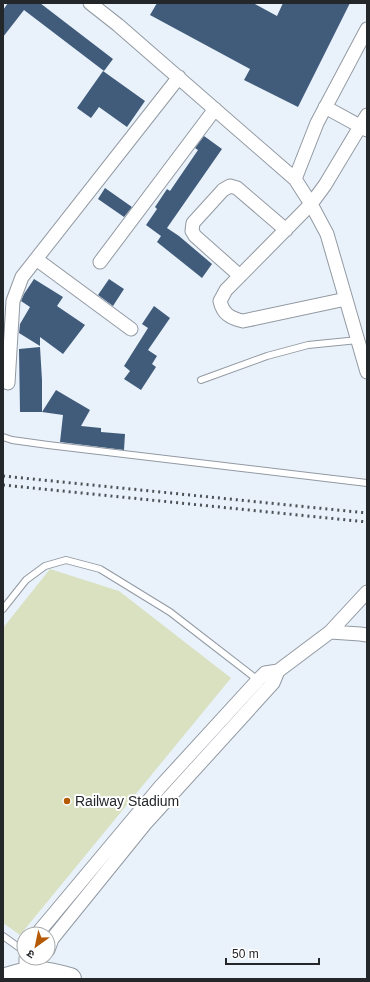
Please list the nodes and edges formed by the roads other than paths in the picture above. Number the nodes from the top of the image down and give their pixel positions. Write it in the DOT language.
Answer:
graph roads {
  1 [pos="90,3"];
  2 [pos="367,29"];
  3 [pos="179,78"];
  4 [pos="325,107"];
  5 [pos="215,109"];
  6 [pos="367,115"];
  7 [pos="363,128"];
  8 [pos="295,179"];
  9 [pos="311,204"];
  10 [pos="286,230"];
  11 [pos="36,259"];
  12 [pos="100,262"];
  13 [pos="240,276"];
  14 [pos="346,299"];
  15 [pos="131,329"];
  16 [pos="358,340"];
  17 [pos="367,372"];
  18 [pos="201,380"];
  19 [pos="8,383"];
  20 [pos="3,437"];
  21 [pos="367,483"];
  22 [pos="367,592"];
  23 [pos="3,609"];
  24 [pos="330,632"];
  25 [pos="367,635"];
  26 [pos="278,671"];
  27 [pos="258,680"];
  28 [pos="44,926"];
  29 [pos="56,934"];
  30 [pos="3,936"];
  31 [pos="16,945"];
  32 [pos="32,971"];
  33 [pos="70,979"];
  1 -- 3 [label="street"];
  2 -- 4 [label="street"];
  3 -- 5 [label="street"];
  3 -- 11 [label="street"];
  4 -- 7 [label="street"];
  4 -- 8 [label="street"];
  5 -- 8 [label="street"];
  5 -- 12 [label="street"];
  6 -- 7 [label="street"];
  7 -- 9 [label="street"];
  8 -- 9 [label="street"];
  9 -- 10 [label="street"];
  9 -- 14 [label="street"];
  10 -- 13 [label="street"];
  10 -- 13 [label="street"];
  11 -- 15 [label="street"];
  11 -- 19 [label="street"];
  13 -- 14 [label="street"];
  14 -- 16 [label="street"];
  16 -- 17 [label="street"];
  16 -- 18 [label="lane"];
  20 -- 21 [label="lane"];
  22 -- 24 [label="street"];
  23 -- 27 [label="lane"];
  24 -- 25 [label="street"];
  24 -- 26 [label="street"];
  26 -- 27 [label="street"];
  26 -- 29 [label="street"];
  27 -- 28 [label="street"];
  30 -- 31 [label="lane"];
  32 -- 33 [label="highway"];
}
